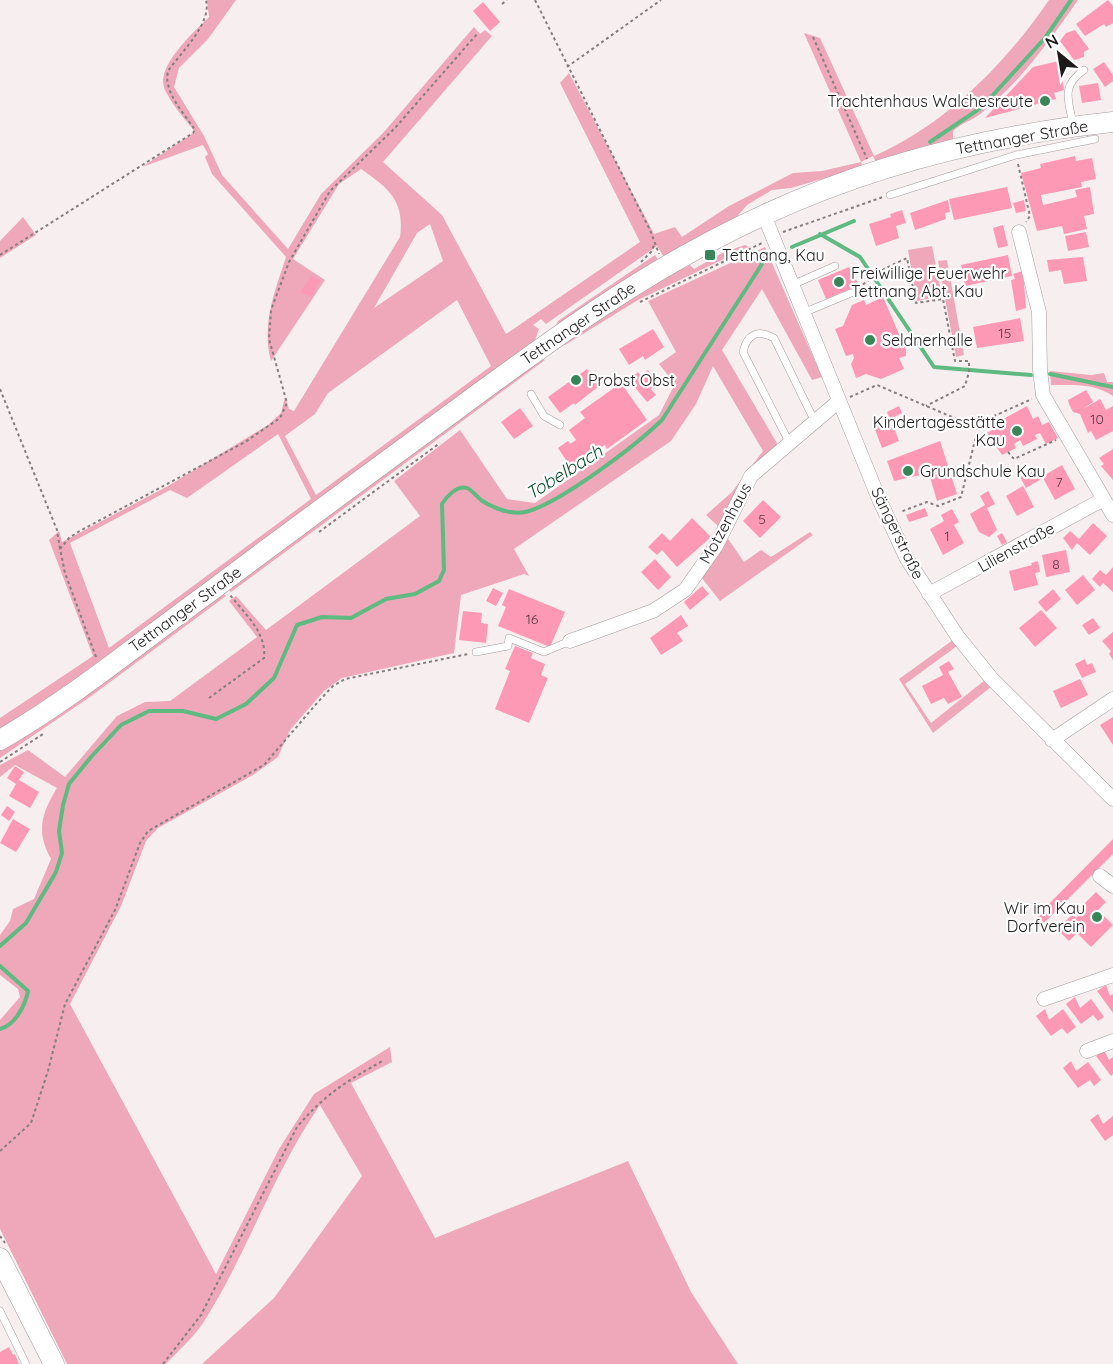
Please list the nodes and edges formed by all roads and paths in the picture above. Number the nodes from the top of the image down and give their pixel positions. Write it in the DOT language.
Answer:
graph roads {
  1 [pos="206,0"];
  2 [pos="507,0"];
  3 [pos="535,0"];
  4 [pos="661,0"];
  5 [pos="502,4"];
  6 [pos="477,34"];
  7 [pos="813,37"];
  8 [pos="567,67"];
  9 [pos="1084,70"];
  10 [pos="1113,122"];
  11 [pos="1073,126"];
  12 [pos="1095,139"];
  13 [pos="1041,140"];
  14 [pos="1016,155"];
  15 [pos="868,174"];
  16 [pos="890,195"];
  17 [pos="764,215"];
  18 [pos="1019,231"];
  19 [pos="773,238"];
  20 [pos="0,255"];
  21 [pos="666,265"];
  22 [pos="835,266"];
  23 [pos="792,285"];
  24 [pos="851,293"];
  25 [pos="631,307"];
  26 [pos="803,313"];
  27 [pos="0,389"];
  28 [pos="531,394"];
  29 [pos="839,401"];
  30 [pos="1023,403"];
  31 [pos="926,406"];
  32 [pos="815,422"];
  33 [pos="560,425"];
  34 [pos="978,428"];
  35 [pos="1065,435"];
  36 [pos="789,442"];
  37 [pos="1008,452"];
  38 [pos="1102,500"];
  39 [pos="1113,515"];
  40 [pos="887,517"];
  41 [pos="60,549"];
  42 [pos="929,594"];
  43 [pos="230,596"];
  44 [pos="570,641"];
  45 [pos="476,652"];
  46 [pos="107,667"];
  47 [pos="209,698"];
  48 [pos="1113,699"];
  49 [pos="0,740"];
  50 [pos="1052,740"];
  51 [pos="1113,800"];
  52 [pos="1100,876"];
  53 [pos="1113,886"];
  54 [pos="1113,975"];
  55 [pos="1044,999"];
  56 [pos="1113,1041"];
  57 [pos="1087,1051"];
  58 [pos="384,1060"];
  59 [pos="0,1150"];
  60 [pos="0,1258"];
  61 [pos="0,1311"];
  62 [pos="26,1364"];
  63 [pos="54,1364"];
  64 [pos="162,1364"];
  1 -- 20 [label="path"];
  2 -- 5 [label="path"];
  3 -- 8 [label="path"];
  4 -- 8 [label="path"];
  6 -- 41 [label="path"];
  7 -- 15 [label="path"];
  8 -- 21 [label="path"];
  9 -- 11 [label="lane"];
  10 -- 11 [label="main road, Tettnanger Straße"];
  11 -- 13 [label="main road, Tettnanger Straße"];
  12 -- 13 [label="lane"];
  13 -- 14 [label="lane"];
  13 -- 15 [label="main road, Tettnanger Straße"];
  14 -- 16 [label="lane"];
  14 -- 18 [label="path"];
  15 -- 17 [label="main road, Tettnanger Straße"];
  16 -- 19 [label="path"];
  17 -- 19 [label="street, Sängerstraße"];
  17 -- 21 [label="main road, Tettnanger Straße"];
  18 -- 35 [label="street"];
  19 -- 23 [label="street, Sängerstraße"];
  19 -- 25 [label="path"];
  21 -- 46 [label="main road, Tettnanger Straße"];
  22 -- 23 [label="lane"];
  23 -- 26 [label="street, Sängerstraße"];
  24 -- 26 [label="lane"];
  24 -- 31 [label="path"];
  26 -- 29 [label="street, Sängerstraße"];
  27 -- 41 [label="path"];
  28 -- 33 [label="lane"];
  29 -- 31 [label="path"];
  29 -- 32 [label="street, Motzenhaus"];
  29 -- 40 [label="street, Sängerstraße"];
  30 -- 34 [label="path"];
  31 -- 34 [label="path"];
  32 -- 36 [label="street, Motzenhaus"];
  32 -- 36 [label="lane"];
  34 -- 40 [label="path"];
  35 -- 37 [label="path"];
  35 -- 38 [label="street"];
  36 -- 44 [label="street, Motzenhaus"];
  38 -- 39 [label="street"];
  38 -- 42 [label="street, Lilienstraße"];
  40 -- 42 [label="street, Sängerstraße"];
  41 -- 46 [label="path"];
  42 -- 50 [label="street, Sängerstraße"];
  43 -- 47 [label="path"];
  44 -- 45 [label="lane"];
  45 -- 59 [label="path"];
  46 -- 49 [label="main road, Tettnanger Straße"];
  48 -- 50 [label="street"];
  50 -- 51 [label="street, Sängerstraße"];
  52 -- 53 [label="street"];
  54 -- 55 [label="street"];
  56 -- 57 [label="street"];
  58 -- 64 [label="path"];
  60 -- 63 [label="main road"];
  61 -- 62 [label="lane"];
}
